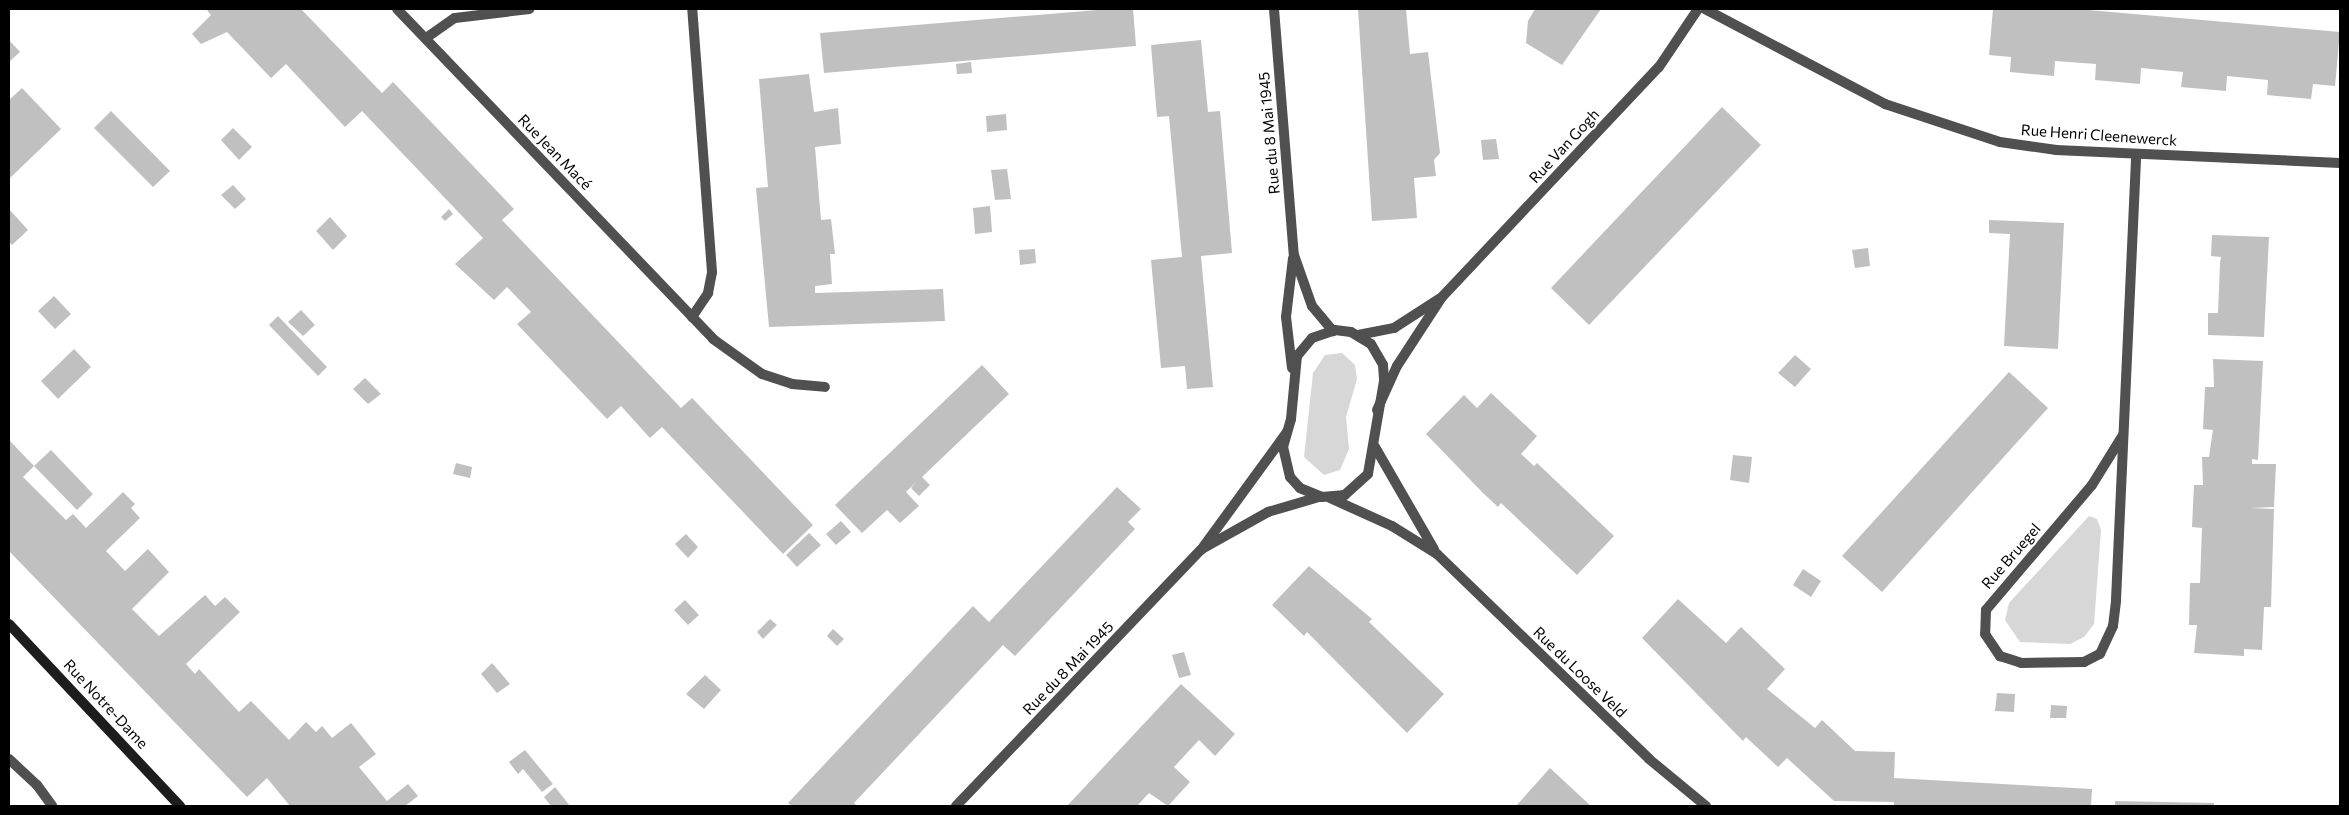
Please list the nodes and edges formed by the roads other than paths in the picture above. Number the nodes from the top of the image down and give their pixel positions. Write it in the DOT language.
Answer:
graph roads {
  1 [pos="397,9"];
  2 [pos="529,9"];
  3 [pos="692,9"];
  4 [pos="1274,9"];
  5 [pos="1698,9"];
  6 [pos="1705,9"];
  7 [pos="426,38"];
  8 [pos="2136,154"];
  9 [pos="2340,163"];
  10 [pos="1294,255"];
  11 [pos="1442,297"];
  12 [pos="692,317"];
  13 [pos="1333,331"];
  14 [pos="1358,335"];
  15 [pos="1293,372"];
  16 [pos="825,387"];
  17 [pos="1377,410"];
  18 [pos="1287,432"];
  19 [pos="2123,435"];
  20 [pos="1374,444"];
  21 [pos="1318,497"];
  22 [pos="1330,498"];
  23 [pos="1201,550"];
  24 [pos="1437,554"];
  25 [pos="9,624"];
  26 [pos="9,759"];
  27 [pos="52,806"];
  28 [pos="180,806"];
  29 [pos="956,806"];
  30 [pos="1706,806"];
  1 -- 7 [label="street, Rue Jean Macé"];
  2 -- 7 [label="street"];
  3 -- 12 [label="street"];
  4 -- 10 [label="street, Rue du 8 Mai 1945"];
  5 -- 11 [label="street, Rue Van Gogh"];
  6 -- 8 [label="street, Rue Henri Cleenewerck"];
  7 -- 12 [label="street, Rue Jean Macé"];
  8 -- 9 [label="street, Rue Henri Cleenewerck"];
  8 -- 19 [label="street, Rue Bruegel"];
  10 -- 13 [label="street, Rue du 8 Mai 1945"];
  10 -- 15 [label="street, Rue du 8 Mai 1945"];
  11 -- 14 [label="street, Rue Van Gogh"];
  11 -- 17 [label="street, Rue Van Gogh"];
  12 -- 16 [label="street, Rue Jean Macé"];
  13 -- 14 [label="street"];
  13 -- 15 [label="street"];
  14 -- 17 [label="street"];
  15 -- 18 [label="street"];
  17 -- 20 [label="street"];
  18 -- 21 [label="street"];
  18 -- 23 [label="street, Rue du 8 Mai 1945"];
  19 -- 19 [label="street, Rue Bruegel"];
  20 -- 22 [label="street"];
  20 -- 24 [label="street, Rue du Loose Veld"];
  21 -- 22 [label="street"];
  21 -- 23 [label="street, Rue du 8 Mai 1945"];
  22 -- 24 [label="street, Rue du Loose Veld"];
  23 -- 29 [label="street, Rue du 8 Mai 1945"];
  24 -- 30 [label="street, Rue du Loose Veld"];
  25 -- 28 [label="main road, Rue Notre-Dame"];
  26 -- 27 [label="street"];
}
